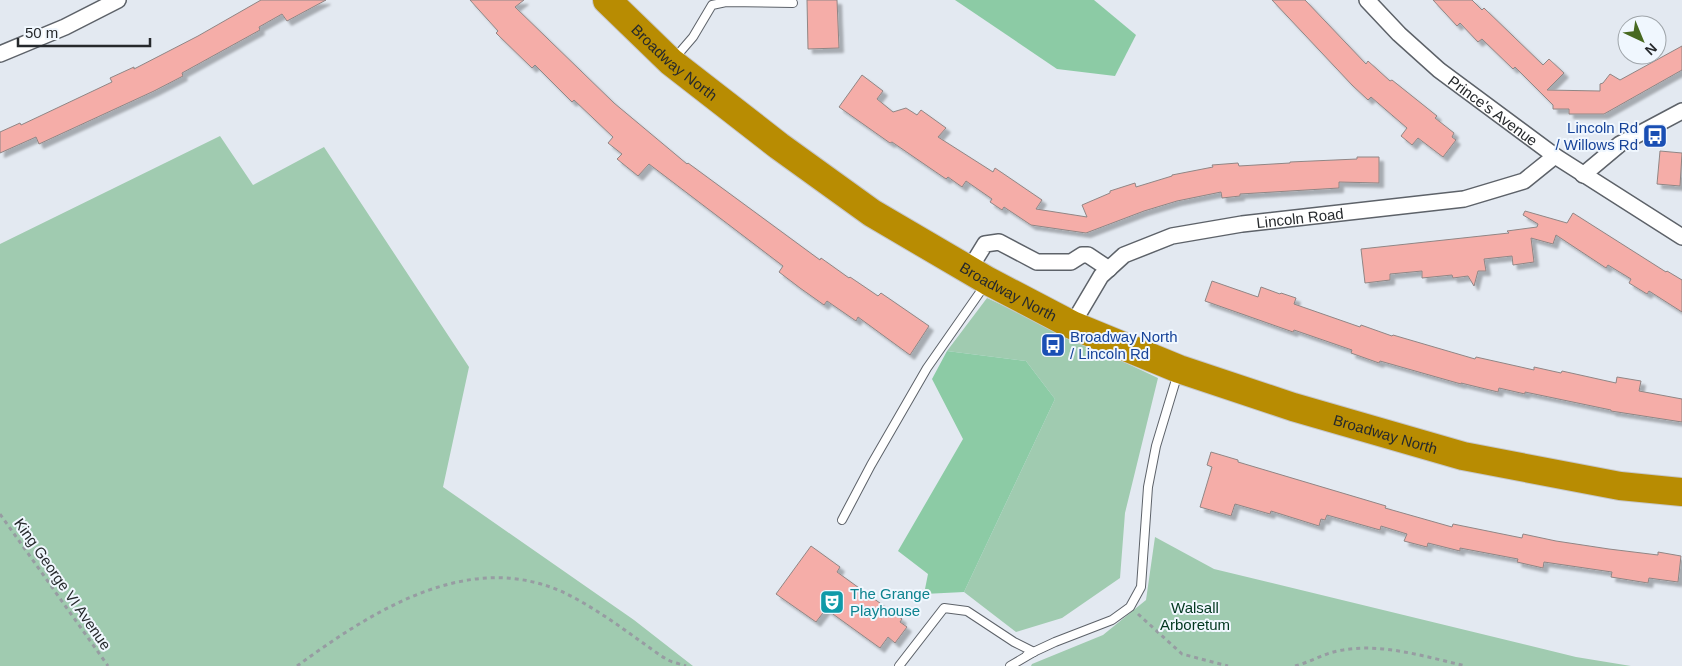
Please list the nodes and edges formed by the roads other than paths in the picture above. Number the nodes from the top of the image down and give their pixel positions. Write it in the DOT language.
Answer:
graph roads {
  1 [pos="118,0"];
  2 [pos="607,0"];
  3 [pos="1366,0"];
  4 [pos="793,3"];
  5 [pos="0,54"];
  6 [pos="671,62"];
  7 [pos="1682,111"];
  8 [pos="1555,156"];
  9 [pos="1583,175"];
  10 [pos="1682,238"];
  11 [pos="1109,269"];
  12 [pos="978,276"];
  13 [pos="1072,325"];
  14 [pos="1179,369"];
  15 [pos="1682,492"];
  16 [pos="842,520"];
  17 [pos="1031,654"];
  18 [pos="899,666"];
  19 [pos="1010,666"];
  1 -- 5 [label="street"];
  2 -- 6 [label="highway, Broadway North"];
  3 -- 8 [label="street, Prince's Avenue"];
  4 -- 6 [label="lane"];
  6 -- 12 [label="highway, Broadway North"];
  7 -- 9 [label="street"];
  8 -- 9 [label="street, Prince's Avenue"];
  8 -- 11 [label="street, Lincoln Road"];
  9 -- 10 [label="street, Prince's Avenue"];
  11 -- 12 [label="street"];
  11 -- 13 [label="street, Lincoln Road"];
  12 -- 13 [label="highway, Broadway North"];
  12 -- 16 [label="lane"];
  13 -- 14 [label="highway, Broadway North"];
  14 -- 15 [label="highway, Broadway North"];
  14 -- 17 [label="lane"];
  17 -- 18 [label="lane"];
  17 -- 19 [label="lane"];
}
